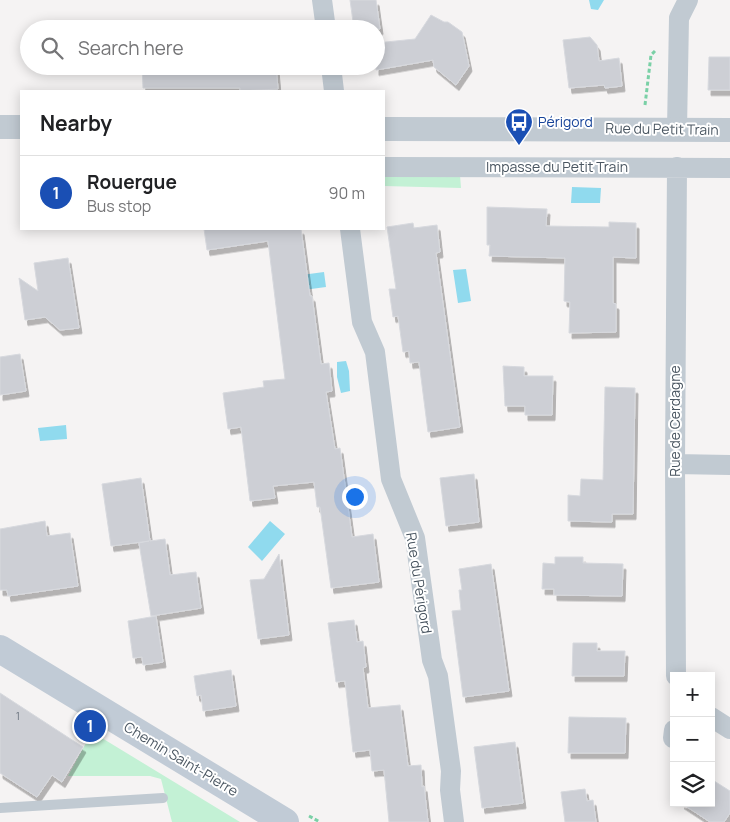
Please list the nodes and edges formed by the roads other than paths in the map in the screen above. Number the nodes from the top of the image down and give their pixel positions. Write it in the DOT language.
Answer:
graph roads {
  1 [pos="322,0"];
  2 [pos="688,0"];
  3 [pos="325,20"];
  4 [pos="332,75"];
  5 [pos="334,90"];
  6 [pos="0,126"];
  7 [pos="20,127"];
  8 [pos="385,129"];
  9 [pos="677,129"];
  10 [pos="730,130"];
  11 [pos="385,167"];
  12 [pos="677,167"];
  13 [pos="730,168"];
  14 [pos="350,230"];
  15 [pos="675,464"];
  16 [pos="730,464"];
  17 [pos="0,649"];
  18 [pos="676,672"];
  19 [pos="715,720"];
  20 [pos="730,729"];
  21 [pos="163,798"];
  22 [pos="0,808"];
  23 [pos="285,822"];
  24 [pos="454,822"];
  1 -- 3 [label="street"];
  2 -- 9 [label="street"];
  4 -- 5 [label="street"];
  6 -- 7 [label="street"];
  8 -- 9 [label="street, Rue du Petit Train"];
  9 -- 10 [label="street, Rue du Petit Train"];
  11 -- 12 [label="street, Impasse du Petit Train"];
  12 -- 13 [label="street, Impasse du Petit Train"];
  12 -- 15 [label="street, Rue de Cerdagne"];
  14 -- 24 [label="street, Rue du Périgord"];
  15 -- 16 [label="street"];
  15 -- 18 [label="street, Rue de Cerdagne"];
  17 -- 23 [label="main road, Chemin Saint-Pierre"];
  19 -- 20 [label="street"];
  21 -- 22 [label="lane"];
}
